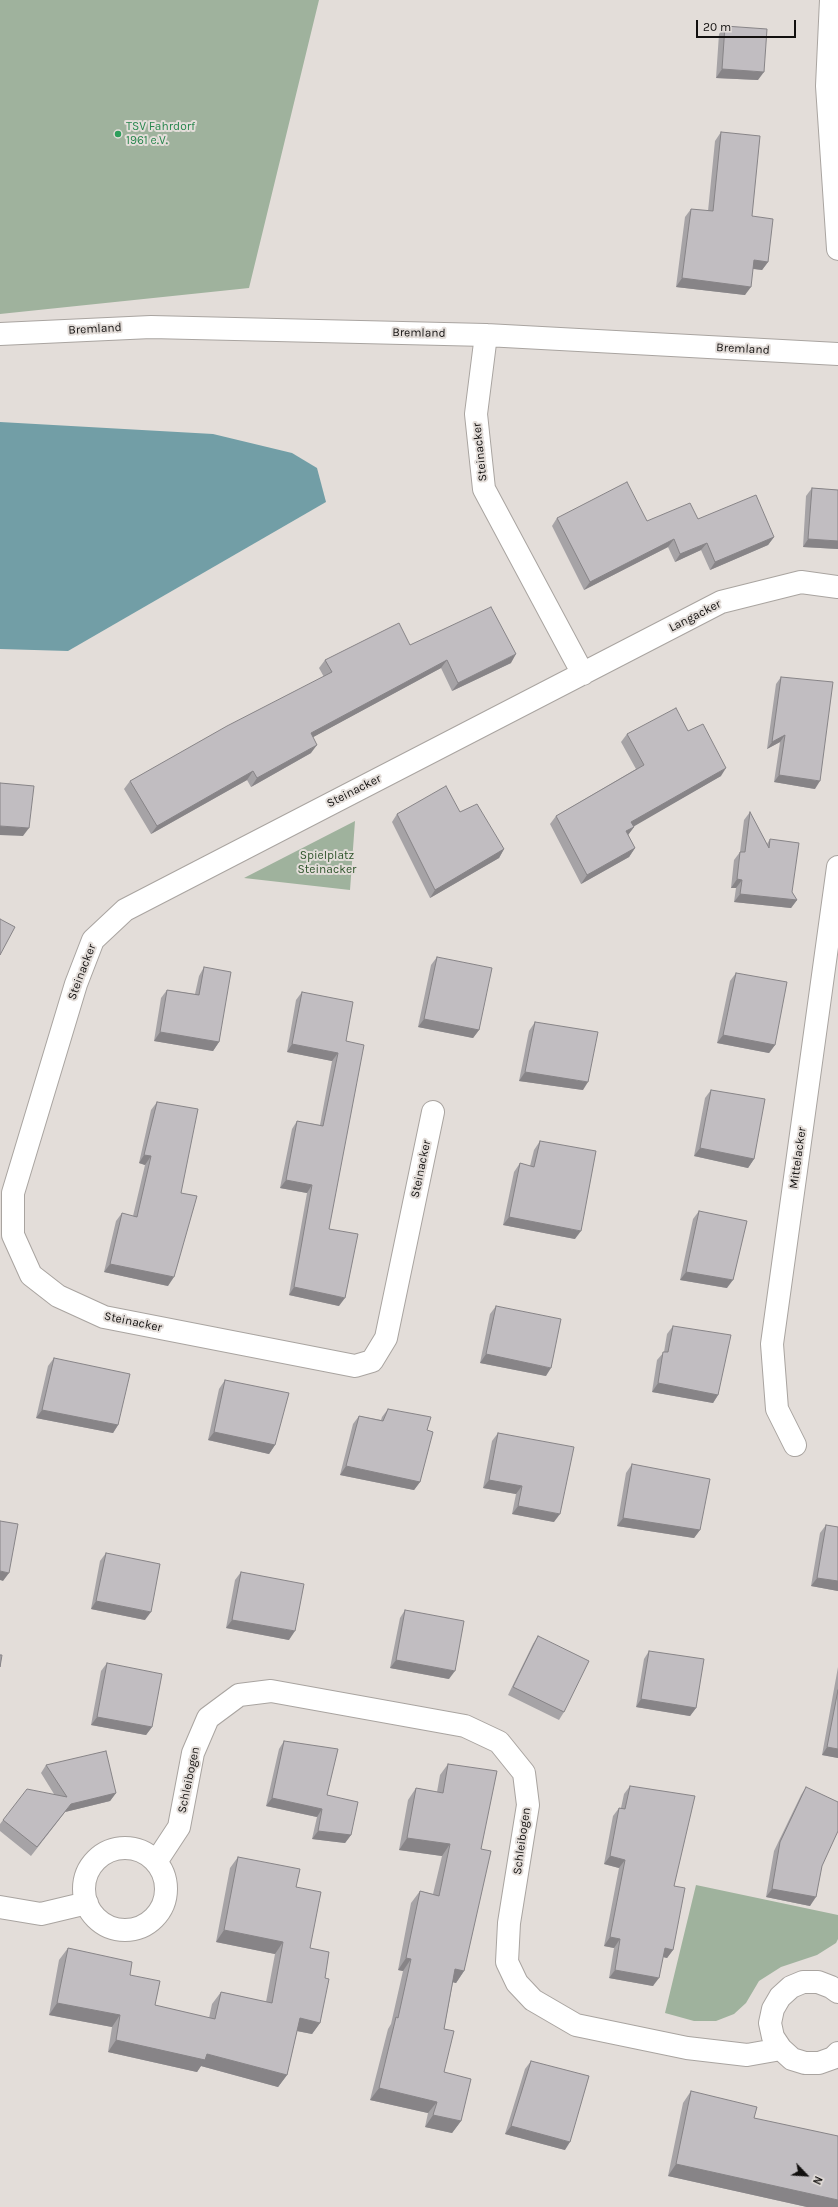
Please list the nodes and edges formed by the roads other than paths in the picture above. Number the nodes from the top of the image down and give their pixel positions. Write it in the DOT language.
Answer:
graph roads {
  1 [pos="831,0"];
  2 [pos="838,249"];
  3 [pos="0,334"];
  4 [pos="486,335"];
  5 [pos="838,354"];
  6 [pos="838,587"];
  7 [pos="583,674"];
  8 [pos="838,867"];
  9 [pos="433,1112"];
  10 [pos="795,1445"];
  11 [pos="156,1862"];
  12 [pos="87,1903"];
  13 [pos="0,1907"];
  14 [pos="838,1992"];
  15 [pos="781,2050"];
  16 [pos="838,2053"];
  1 -- 2 [label="street"];
  3 -- 4 [label="street, Bremland"];
  4 -- 5 [label="street, Bremland"];
  4 -- 7 [label="street, Steinacker"];
  6 -- 7 [label="street, Langacker"];
  7 -- 9 [label="street, Steinacker"];
  8 -- 10 [label="street, Mittelacker"];
  11 -- 12 [label="street"];
  11 -- 12 [label="street"];
  11 -- 15 [label="street, Schleibogen"];
  12 -- 13 [label="street"];
  14 -- 15 [label="street"];
  15 -- 16 [label="street"];
}
